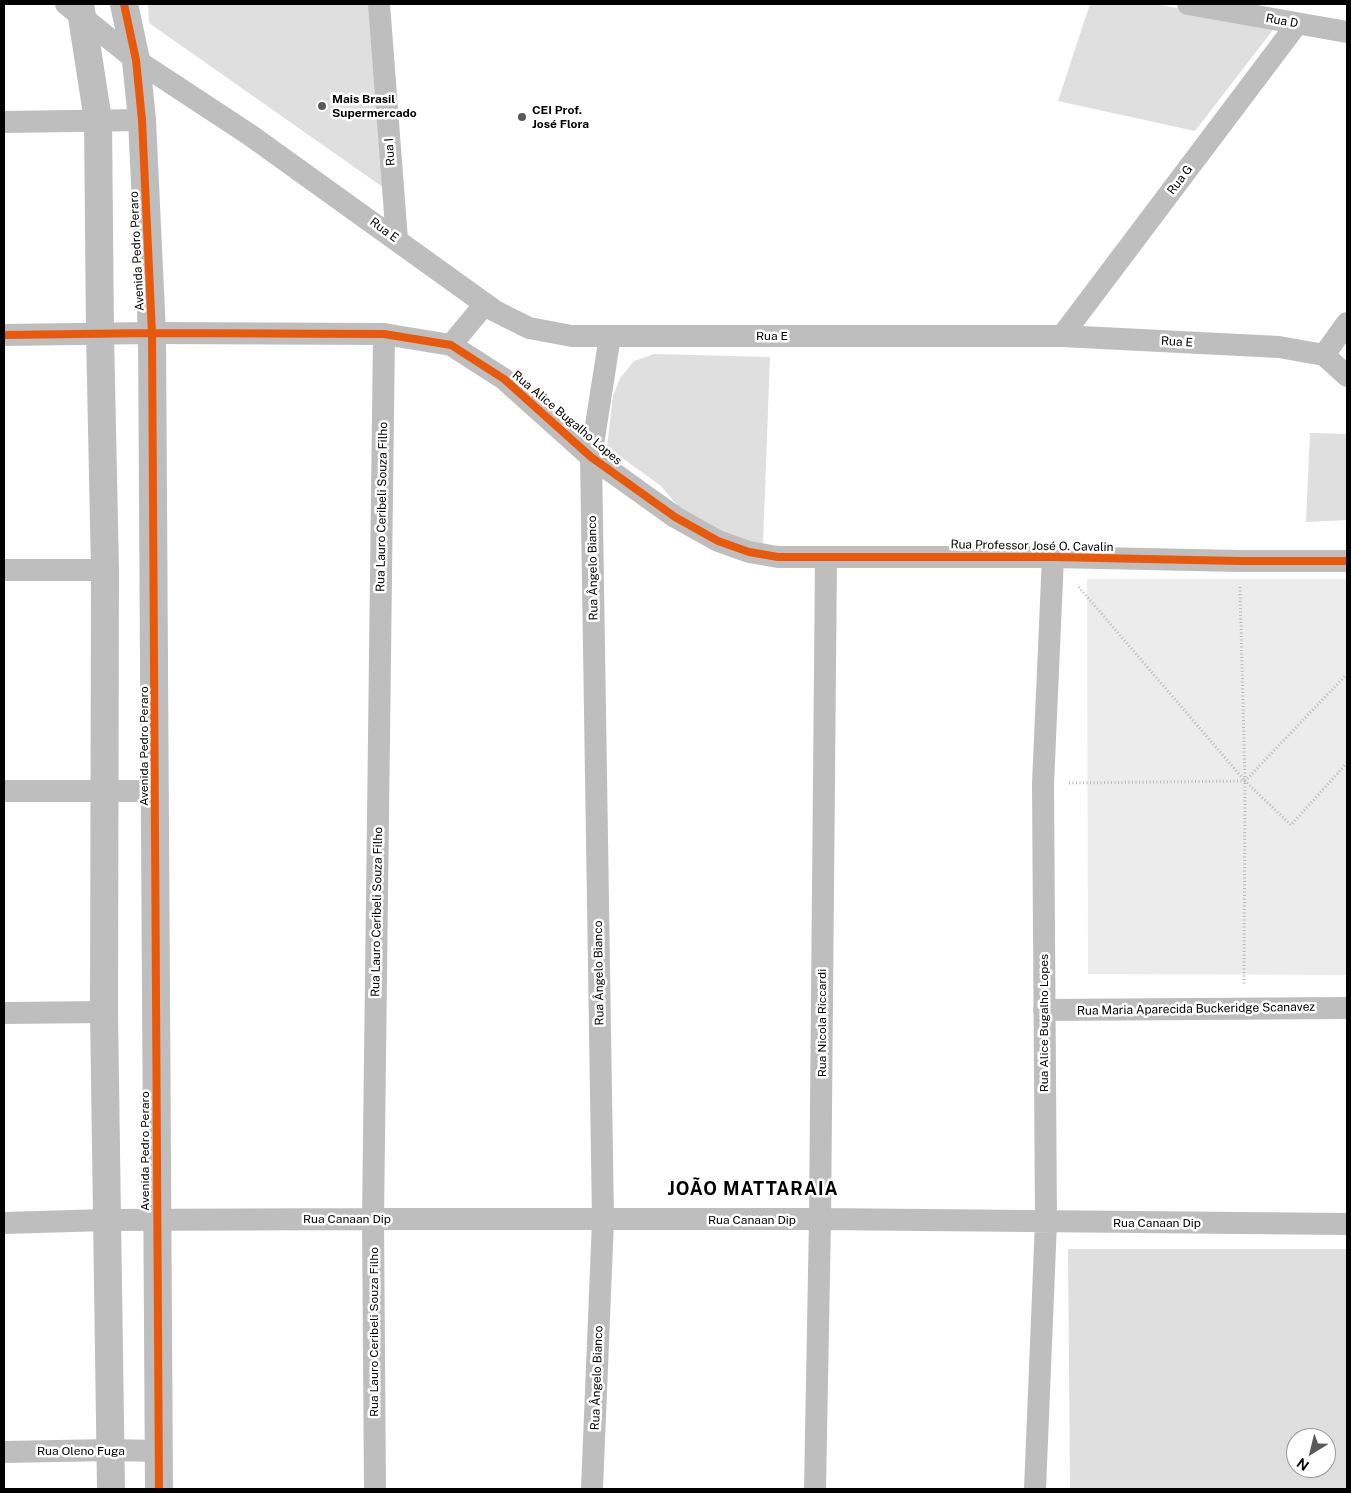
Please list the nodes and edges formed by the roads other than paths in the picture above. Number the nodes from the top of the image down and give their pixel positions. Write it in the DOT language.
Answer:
graph roads {
  1 [pos="124,4"];
  2 [pos="379,4"];
  3 [pos="1188,4"];
  4 [pos="76,8"];
  5 [pos="1297,24"];
  6 [pos="1347,32"];
  7 [pos="136,60"];
  8 [pos="98,120"];
  9 [pos="142,120"];
  10 [pos="4,122"];
  11 [pos="397,240"];
  12 [pos="485,304"];
  13 [pos="1347,323"];
  14 [pos="152,333"];
  15 [pos="100,334"];
  16 [pos="384,334"];
  17 [pos="4,335"];
  18 [pos="610,336"];
  19 [pos="1062,336"];
  20 [pos="451,345"];
  21 [pos="1324,355"];
  22 [pos="1347,376"];
  23 [pos="592,457"];
  24 [pos="718,541"];
  25 [pos="826,557"];
  26 [pos="1054,557"];
  27 [pos="1347,561"];
  28 [pos="4,570"];
  29 [pos="105,570"];
  30 [pos="105,791"];
  31 [pos="155,791"];
  32 [pos="4,792"];
  33 [pos="1347,1008"];
  34 [pos="1044,1010"];
  35 [pos="104,1012"];
  36 [pos="4,1013"];
  37 [pos="373,1219"];
  38 [pos="820,1219"];
  39 [pos="106,1220"];
  40 [pos="603,1220"];
  41 [pos="157,1221"];
  42 [pos="1046,1222"];
  43 [pos="4,1223"];
  44 [pos="1347,1224"];
  45 [pos="110,1450"];
  46 [pos="4,1452"];
  47 [pos="158,1452"];
  48 [pos="111,1489"];
  49 [pos="159,1489"];
  50 [pos="375,1489"];
  51 [pos="592,1489"];
  52 [pos="815,1489"];
  53 [pos="1036,1489"];
  1 -- 7 [label="street, Avenida Pedro Peraro"];
  2 -- 11 [label="street, Rua I"];
  3 -- 5 [label="street, Rua D"];
  4 -- 7 [label="street, Rua E"];
  4 -- 8 [label="street"];
  5 -- 6 [label="street, Rua D"];
  5 -- 19 [label="street, Rua G"];
  7 -- 9 [label="street, Avenida Pedro Peraro"];
  7 -- 11 [label="street, Rua E"];
  8 -- 9 [label="street"];
  8 -- 10 [label="street"];
  8 -- 15 [label="street"];
  9 -- 14 [label="street, Avenida Pedro Peraro"];
  11 -- 12 [label="street, Rua E"];
  12 -- 18 [label="street, Rua E"];
  12 -- 20 [label="street"];
  13 -- 21 [label="street"];
  14 -- 15 [label="street, Rua Alice Bugalho Lopes"];
  14 -- 16 [label="street, Rua Alice Bugalho Lopes"];
  14 -- 31 [label="street, Avenida Pedro Peraro"];
  15 -- 17 [label="street, Rua Alice Bugalho Lopes"];
  15 -- 29 [label="street"];
  16 -- 20 [label="street, Rua Alice Bugalho Lopes"];
  16 -- 37 [label="street, Rua Lauro Ceribeli Souza Filho"];
  18 -- 19 [label="street, Rua E"];
  18 -- 23 [label="street, Rua Ângelo Bianco"];
  19 -- 21 [label="street, Rua E"];
  20 -- 23 [label="street, Rua Alice Bugalho Lopes"];
  21 -- 22 [label="street"];
  23 -- 24 [label="street, Rua Alice Bugalho Lopes"];
  23 -- 40 [label="street, Rua Ângelo Bianco"];
  24 -- 25 [label="street, Rua Professor José O. Cavalin"];
  25 -- 26 [label="street, Rua Professor José O. Cavalin"];
  25 -- 38 [label="street, Rua Nicola Riccardi"];
  26 -- 27 [label="street, Rua Professor José O. Cavalin"];
  26 -- 34 [label="street, Rua Alice Bugalho Lopes"];
  28 -- 29 [label="street"];
  29 -- 30 [label="street"];
  30 -- 31 [label="street"];
  30 -- 32 [label="street"];
  30 -- 35 [label="street"];
  31 -- 41 [label="street, Avenida Pedro Peraro"];
  33 -- 34 [label="street, Rua Maria Aparecida Buckeridge Scanavez"];
  34 -- 42 [label="street, Rua Alice Bugalho Lopes"];
  35 -- 36 [label="street"];
  35 -- 39 [label="street"];
  37 -- 40 [label="street, Rua Canaan Dip"];
  37 -- 41 [label="street, Rua Canaan Dip"];
  37 -- 50 [label="street, Rua Lauro Ceribeli Souza Filho"];
  38 -- 40 [label="street, Rua Canaan Dip"];
  38 -- 42 [label="street, Rua Canaan Dip"];
  38 -- 52 [label="street, Rua Nicola Riccardi"];
  39 -- 41 [label="street, Rua Canaan Dip"];
  39 -- 43 [label="street, Rua Canaan Dip"];
  39 -- 45 [label="street"];
  40 -- 51 [label="street, Rua Ângelo Bianco"];
  41 -- 47 [label="street, Avenida Pedro Peraro"];
  42 -- 44 [label="street, Rua Canaan Dip"];
  42 -- 53 [label="street, Rua Alice Bugalho Lopes"];
  45 -- 46 [label="street, Rua Oleno Fuga"];
  45 -- 47 [label="street, Rua Oleno Fuga"];
  45 -- 48 [label="street"];
  47 -- 49 [label="street, Avenida Pedro Peraro"];
}
